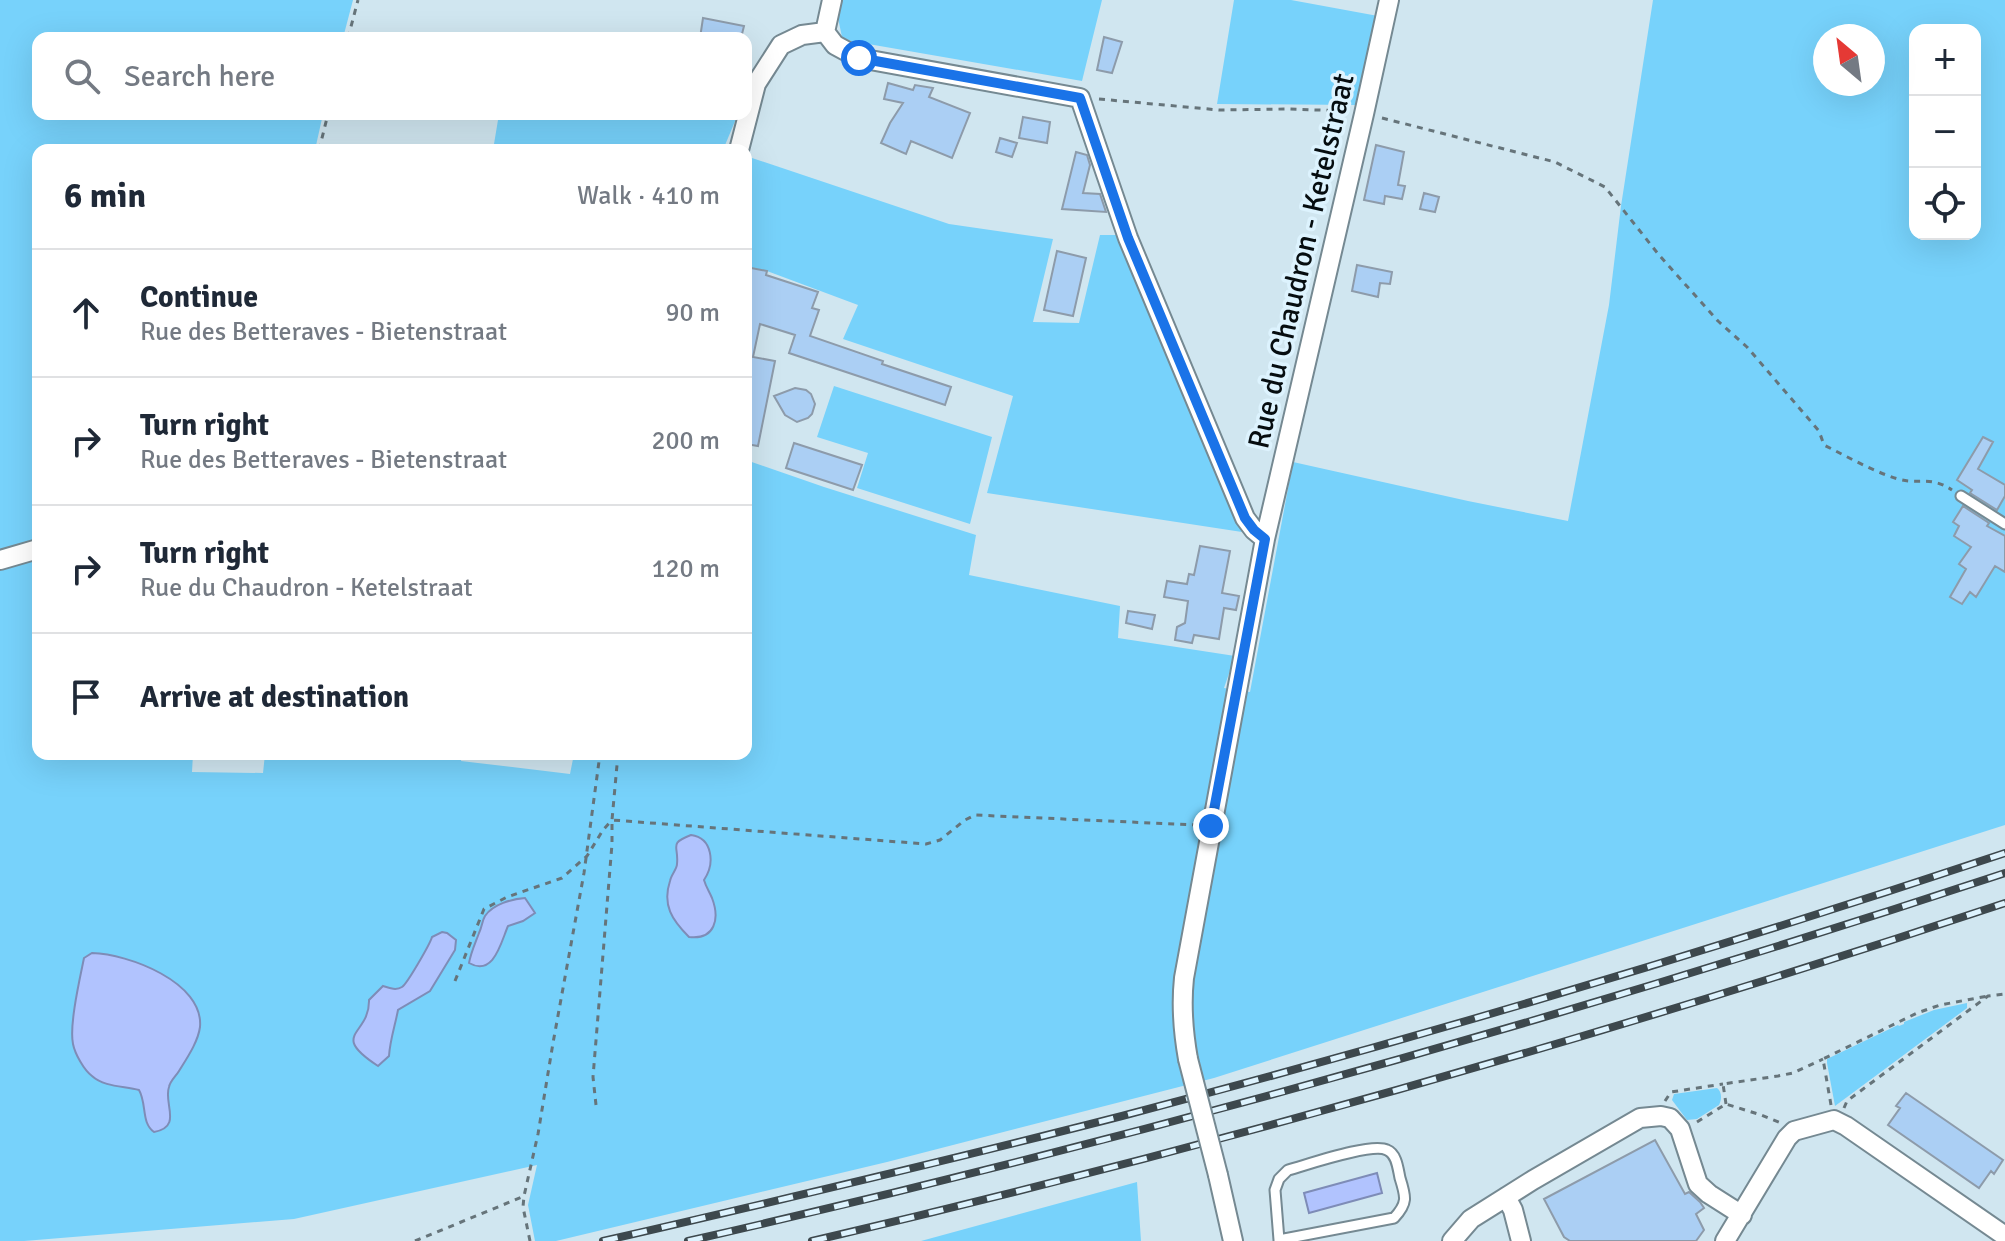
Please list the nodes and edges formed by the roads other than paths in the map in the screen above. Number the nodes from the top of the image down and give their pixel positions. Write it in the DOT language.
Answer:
graph roads {
  1 [pos="832,0"];
  2 [pos="1389,0"];
  3 [pos="825,32"];
  4 [pos="752,100"];
  5 [pos="747,120"];
  6 [pos="741,144"];
  7 [pos="1961,496"];
  8 [pos="2005,524"];
  9 [pos="1265,539"];
  10 [pos="32,551"];
  11 [pos="0,560"];
  12 [pos="1506,1197"];
  13 [pos="1742,1215"];
  14 [pos="1993,1235"];
  15 [pos="1233,1241"];
  16 [pos="1279,1241"];
  17 [pos="1452,1241"];
  18 [pos="1521,1241"];
  19 [pos="1725,1241"];
  1 -- 3 [label="street"];
  2 -- 9 [label="street, Rue du Chaudron - Ketelstraat"];
  3 -- 4 [label="street"];
  3 -- 9 [label="street"];
  5 -- 6 [label="street"];
  7 -- 8 [label="lane"];
  9 -- 15 [label="street, Rue du Chaudron - Ketelstraat, bridge"];
  10 -- 11 [label="street"];
  12 -- 13 [label="street"];
  12 -- 17 [label="street"];
  12 -- 18 [label="street"];
  13 -- 14 [label="street"];
  13 -- 19 [label="street"];
  16 -- 16 [label="lane"];
}
